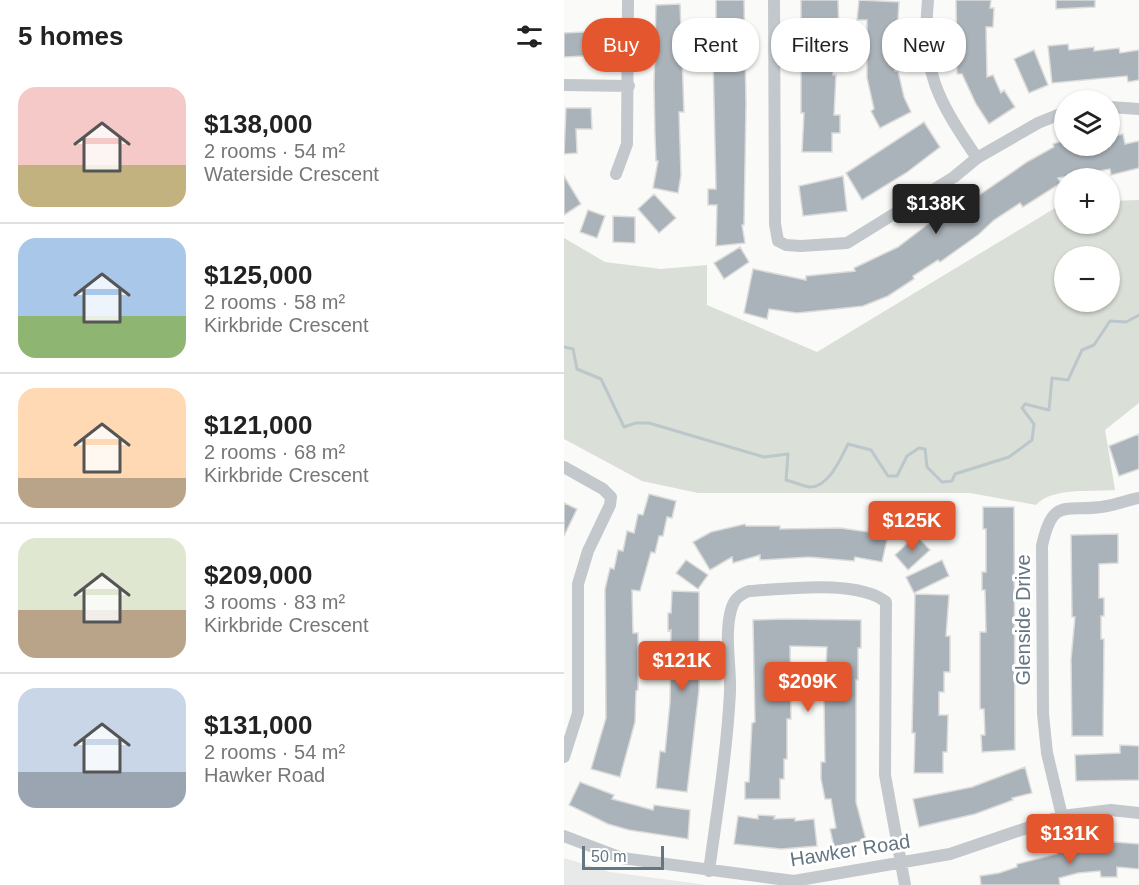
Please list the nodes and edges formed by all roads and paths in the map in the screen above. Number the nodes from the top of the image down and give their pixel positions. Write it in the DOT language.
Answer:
graph roads {
  1 [pos="628,0"];
  2 [pos="774,0"];
  3 [pos="928,0"];
  4 [pos="564,84"];
  5 [pos="630,86"];
  6 [pos="1120,108"];
  7 [pos="1139,110"];
  8 [pos="1054,116"];
  9 [pos="977,158"];
  10 [pos="616,174"];
  11 [pos="564,467"];
  12 [pos="1139,498"];
  13 [pos="564,757"];
  14 [pos="1139,813"];
  15 [pos="1062,816"];
  16 [pos="564,836"];
  17 [pos="900,863"];
  18 [pos="709,871"];
  19 [pos="905,885"];
  1 -- 5 [label="street"];
  2 -- 9 [label="street"];
  3 -- 9 [label="street"];
  4 -- 5 [label="street"];
  5 -- 10 [label="street"];
  6 -- 7 [label="street"];
  8 -- 9 [label="street"];
  11 -- 13 [label="street"];
  12 -- 15 [label="street, Glenside Drive"];
  14 -- 15 [label="street, Hawker Road"];
  15 -- 17 [label="street, Hawker Road"];
  16 -- 18 [label="street, Hawker Road"];
  17 -- 18 [label="street, Hawker Road"];
  17 -- 18 [label="street"];
  17 -- 19 [label="street"];
}
